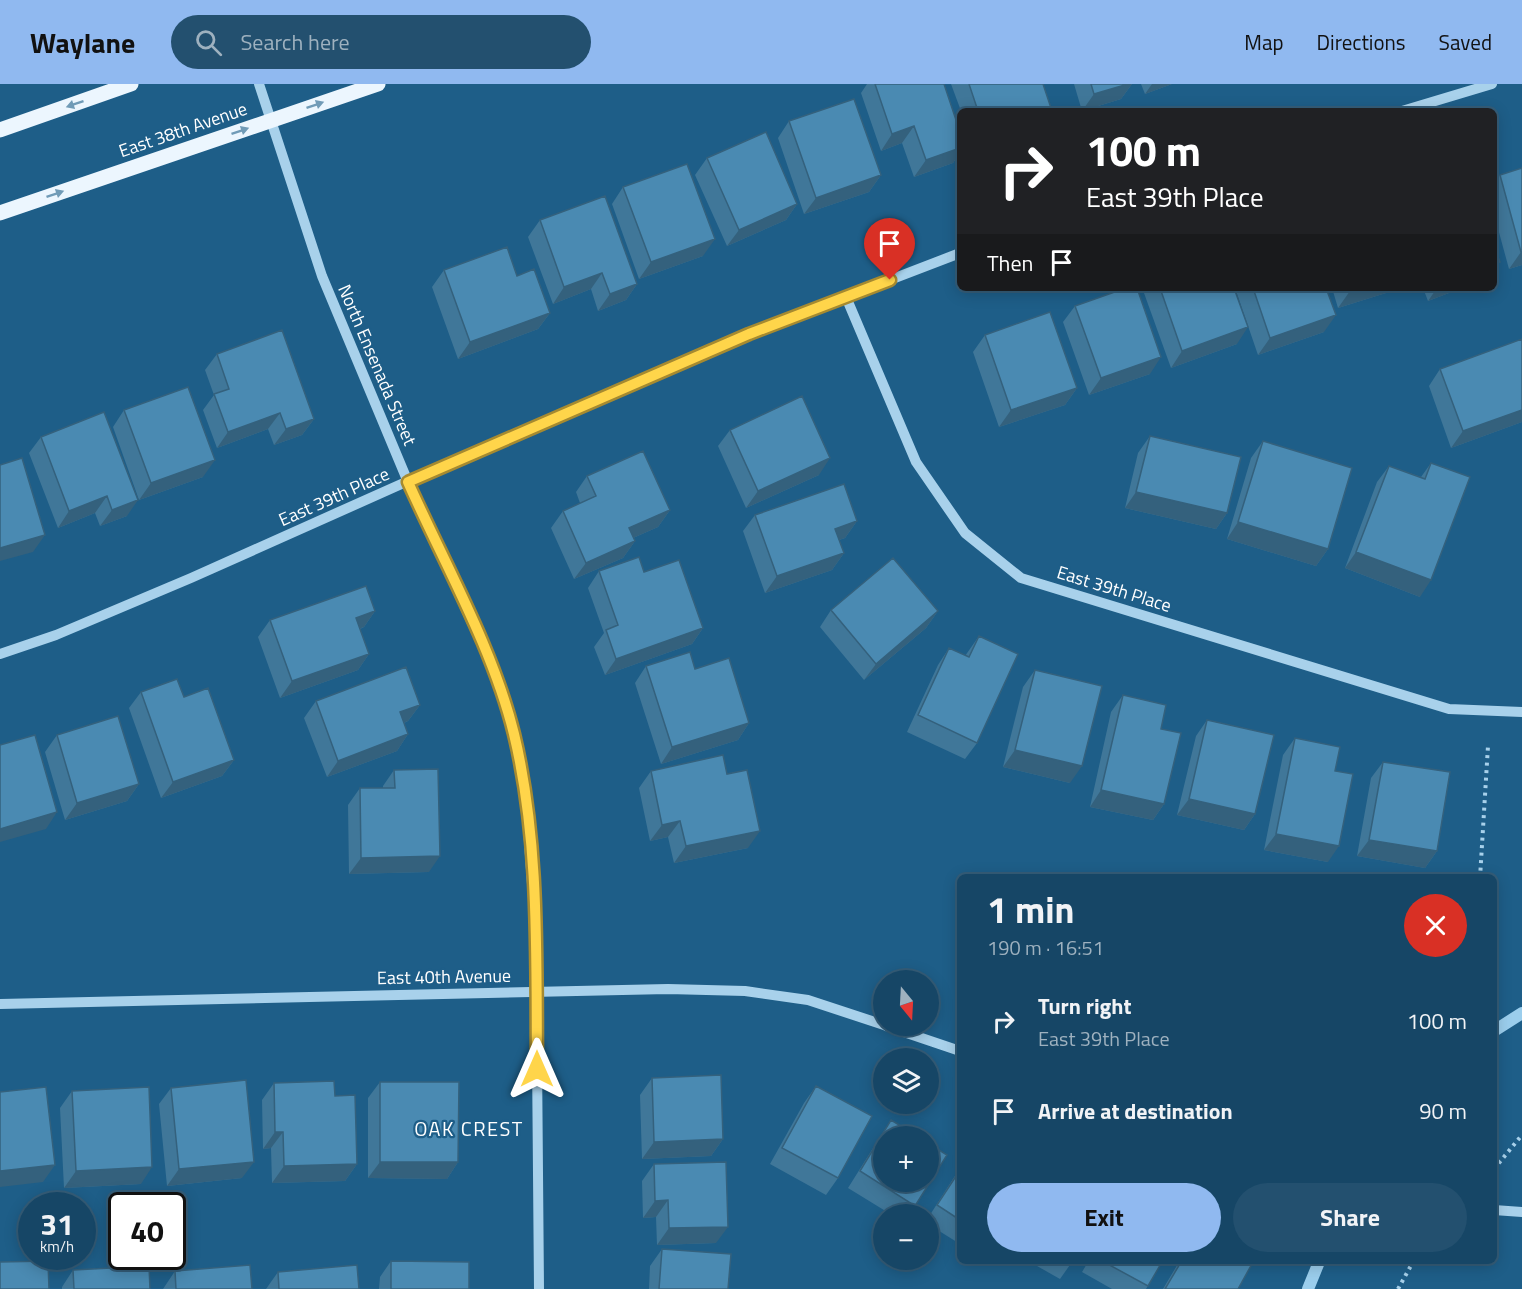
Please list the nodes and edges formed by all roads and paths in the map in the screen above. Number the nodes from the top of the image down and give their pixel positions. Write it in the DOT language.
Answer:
graph roads {
  1 [pos="131,84"];
  2 [pos="259,84"];
  3 [pos="378,84"];
  4 [pos="1492,84"];
  5 [pos="359,87"];
  6 [pos="1412,108"];
  7 [pos="271,120"];
  8 [pos="0,130"];
  9 [pos="0,213"];
  10 [pos="957,254"];
  11 [pos="846,297"];
  12 [pos="408,482"];
  13 [pos="0,654"];
  14 [pos="1522,712"];
  15 [pos="1488,746"];
  16 [pos="1480,874"];
  17 [pos="538,992"];
  18 [pos="0,1004"];
  19 [pos="873,1022"];
  20 [pos="915,1036"];
  21 [pos="957,1050"];
  22 [pos="1522,1135"];
  23 [pos="1497,1165"];
  24 [pos="1497,1210"];
  25 [pos="1522,1212"];
  26 [pos="1412,1264"];
  27 [pos="539,1289"];
  28 [pos="1398,1289"];
  1 -- 8 [label="main road, one-way"];
  2 -- 7 [label="street, North Ensenada Street"];
  3 -- 5 [label="main road, East 38th Avenue"];
  4 -- 6 [label="street"];
  7 -- 5 [label="main road, East 38th Avenue, one-way"];
  9 -- 7 [label="main road, East 38th Avenue, one-way"];
  7 -- 12 [label="street, North Ensenada Street"];
  10 -- 11 [label="street, East 39th Place"];
  11 -- 12 [label="street, East 39th Place"];
  11 -- 14 [label="street, East 39th Place"];
  12 -- 13 [label="street, East 39th Place"];
  12 -- 17 [label="street, North Ensenada Street"];
  15 -- 16 [label="path"];
  17 -- 18 [label="street, East 40th Avenue"];
  17 -- 19 [label="street, East 40th Avenue"];
  17 -- 27 [label="street, North Ensenada Street"];
  20 -- 21 [label="street, East 40th Avenue"];
  22 -- 23 [label="path"];
  24 -- 25 [label="street"];
  26 -- 28 [label="path"];
}
